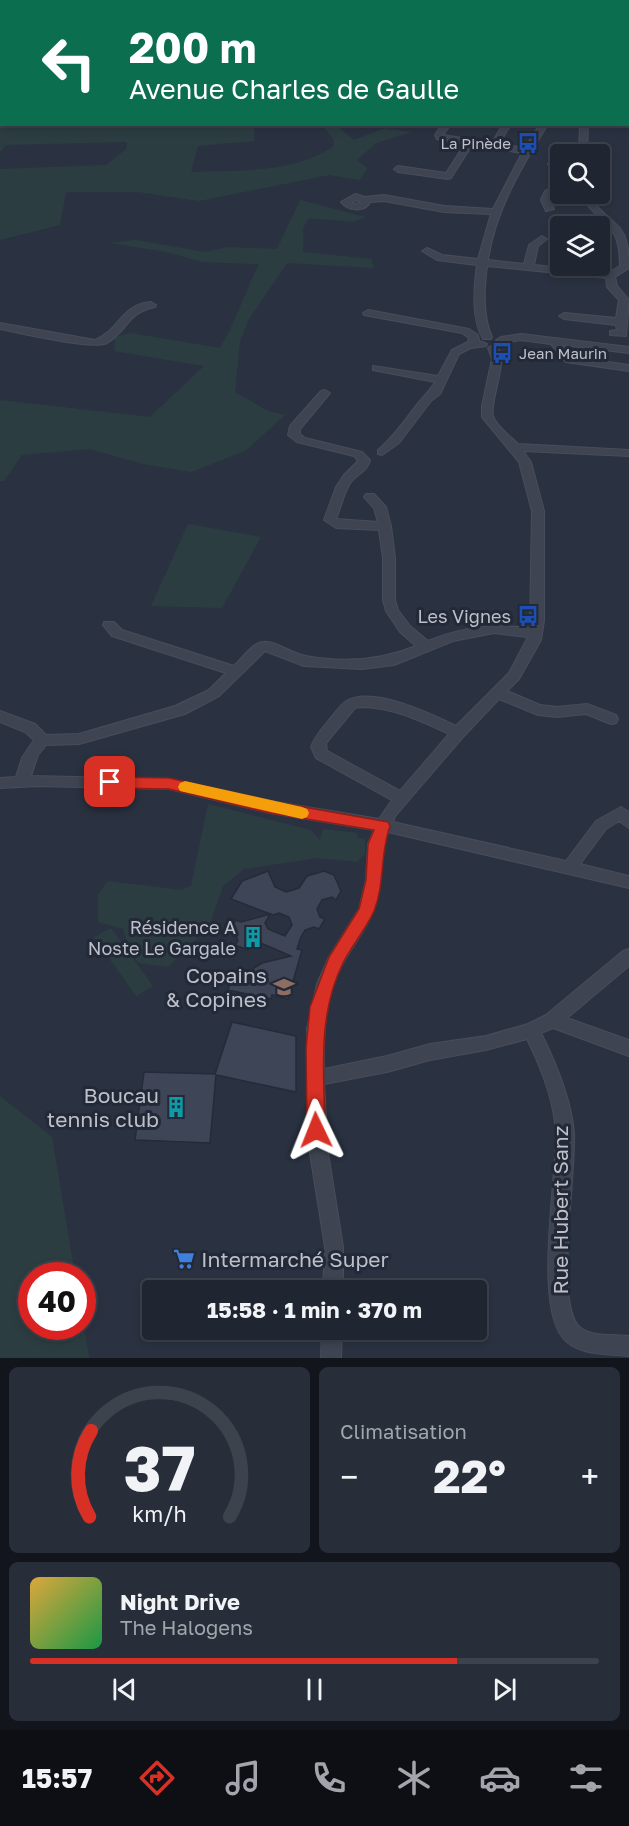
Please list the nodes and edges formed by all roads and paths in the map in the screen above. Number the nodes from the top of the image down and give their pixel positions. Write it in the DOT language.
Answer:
graph roads {
  1 [pos="446,126"];
  2 [pos="506,126"];
  3 [pos="543,126"];
  4 [pos="584,126"];
  5 [pos="471,142"];
  6 [pos="583,144"];
  7 [pos="494,146"];
  8 [pos="527,151"];
  9 [pos="398,169"];
  10 [pos="550,190"];
  11 [pos="364,200"];
  12 [pos="590,204"];
  13 [pos="549,209"];
  14 [pos="496,212"];
  15 [pos="608,216"];
  16 [pos="610,217"];
  17 [pos="542,239"];
  18 [pos="427,251"];
  19 [pos="481,262"];
  20 [pos="528,268"];
  21 [pos="550,270"];
  22 [pos="610,276"];
  23 [pos="151,305"];
  24 [pos="368,313"];
  25 [pos="564,316"];
  26 [pos="621,322"];
  27 [pos="0,326"];
  28 [pos="614,333"];
  29 [pos="554,341"];
  30 [pos="487,343"];
  31 [pos="629,350"];
  32 [pos="377,368"];
  33 [pos="629,368"];
  34 [pos="441,380"];
  35 [pos="325,393"];
  36 [pos="515,447"];
  37 [pos="382,452"];
  38 [pos="629,453"];
  39 [pos="370,497"];
  40 [pos="385,526"];
  41 [pos="109,625"];
  42 [pos="536,633"];
  43 [pos="426,647"];
  44 [pos="236,671"];
  45 [pos="498,693"];
  46 [pos="0,716"];
  47 [pos="611,719"];
  48 [pos="458,733"];
  49 [pos="43,740"];
  50 [pos="22,781"];
  51 [pos="0,783"];
  52 [pos="401,798"];
  53 [pos="625,818"];
  54 [pos="383,826"];
  55 [pos="569,868"];
  56 [pos="629,882"];
  57 [pos="629,956"];
  58 [pos="552,1020"];
  59 [pos="531,1030"];
  60 [pos="629,1048"];
  61 [pos="315,1078"];
  62 [pos="333,1280"];
  63 [pos="332,1340"];
  64 [pos="629,1346"];
  65 [pos="331,1358"];
  1 -- 5 [label="street"];
  2 -- 7 [label="street"];
  3 -- 8 [label="street"];
  4 -- 6 [label="street"];
  5 -- 7 [label="street"];
  5 -- 9 [label="street"];
  7 -- 8 [label="street"];
  8 -- 14 [label="street"];
  10 -- 13 [label="street"];
  11 -- 14 [label="street"];
  12 -- 15 [label="street"];
  14 -- 19 [label="street"];
  16 -- 22 [label="street"];
  17 -- 20 [label="street"];
  18 -- 19 [label="street"];
  19 -- 20 [label="street"];
  19 -- 30 [label="street"];
  20 -- 21 [label="street"];
  22 -- 26 [label="street"];
  23 -- 27 [label="street"];
  24 -- 30 [label="street"];
  25 -- 26 [label="street"];
  26 -- 28 [label="street"];
  29 -- 30 [label="street"];
  29 -- 31 [label="street"];
  29 -- 33 [label="street"];
  30 -- 34 [label="street"];
  30 -- 36 [label="street"];
  32 -- 34 [label="street"];
  34 -- 37 [label="street"];
  35 -- 40 [label="street"];
  36 -- 38 [label="street"];
  36 -- 42 [label="street"];
  39 -- 40 [label="street"];
  40 -- 43 [label="street"];
  41 -- 44 [label="street"];
  42 -- 43 [label="street"];
  42 -- 45 [label="street"];
  43 -- 44 [label="street"];
  44 -- 49 [label="street"];
  45 -- 47 [label="street"];
  45 -- 48 [label="street"];
  46 -- 49 [label="street"];
  48 -- 52 [label="street"];
  48 -- 52 [label="street"];
  49 -- 50 [label="street"];
  50 -- 51 [label="street"];
  50 -- 54 [label="street"];
  52 -- 54 [label="street"];
  53 -- 55 [label="street"];
  54 -- 55 [label="street"];
  54 -- 61 [label="street"];
  55 -- 56 [label="street"];
  57 -- 58 [label="street"];
  58 -- 59 [label="street"];
  58 -- 60 [label="street"];
  59 -- 61 [label="street"];
  59 -- 64 [label="street, Rue Hubert Sanz"];
  61 -- 62 [label="street"];
  63 -- 65 [label="street"];
}
